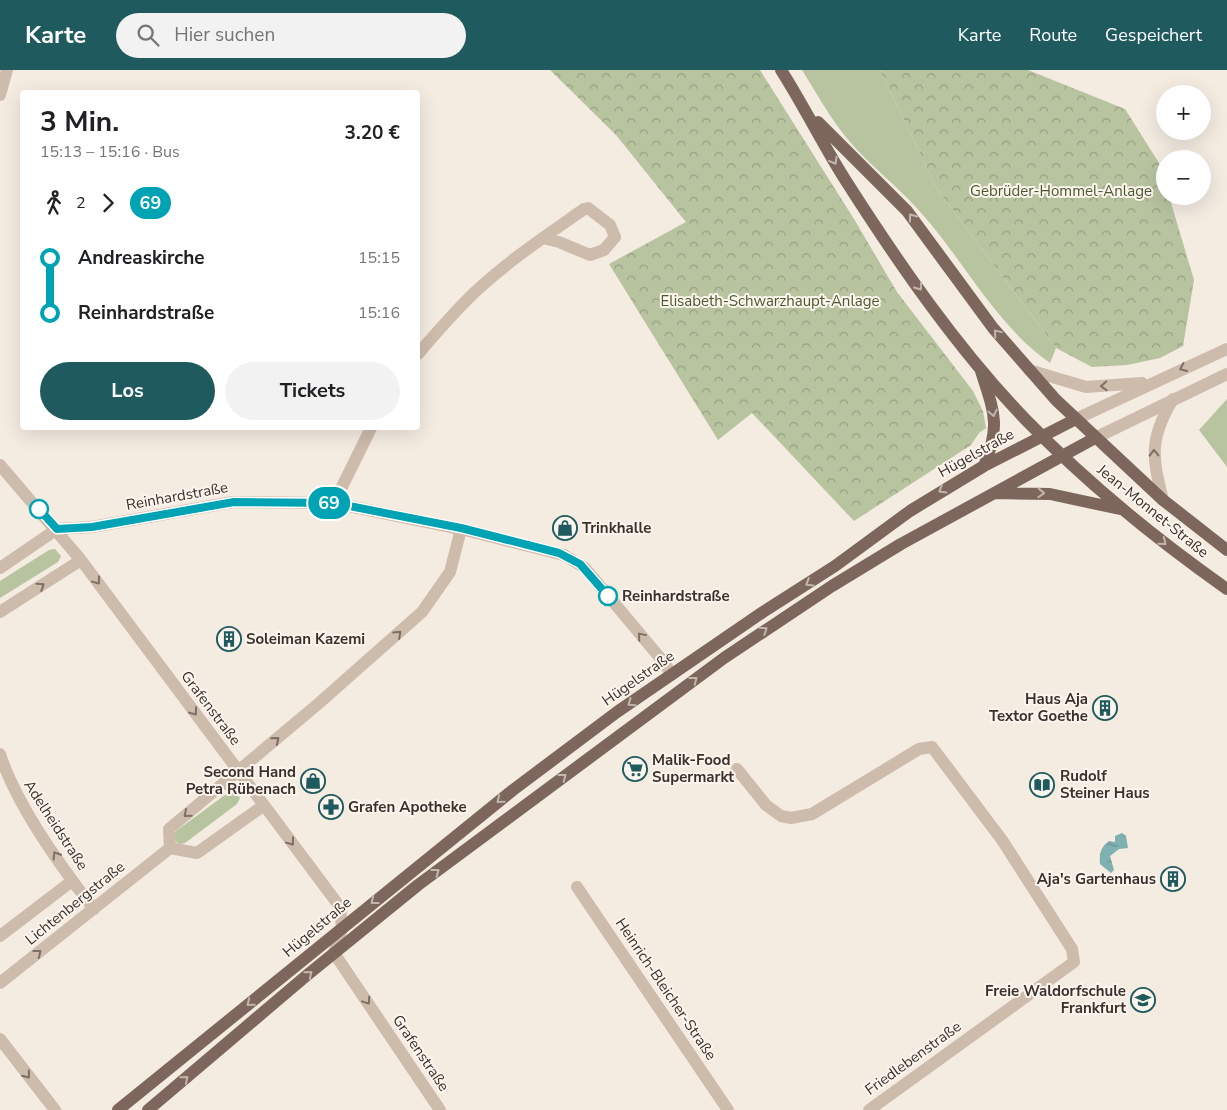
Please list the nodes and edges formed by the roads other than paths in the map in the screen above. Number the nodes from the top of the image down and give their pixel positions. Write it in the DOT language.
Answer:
graph roads {
  1 [pos="7,70"];
  2 [pos="782,70"];
  3 [pos="0,95"];
  4 [pos="807,111"];
  5 [pos="544,238"];
  6 [pos="1227,349"];
  7 [pos="420,352"];
  8 [pos="979,366"];
  9 [pos="1029,370"];
  10 [pos="1227,374"];
  11 [pos="1152,382"];
  12 [pos="1173,399"];
  13 [pos="1076,418"];
  14 [pos="370,430"];
  15 [pos="1042,436"];
  16 [pos="1095,438"];
  17 [pos="1062,455"];
  18 [pos="0,466"];
  19 [pos="984,466"];
  20 [pos="992,493"];
  21 [pos="1163,500"];
  22 [pos="334,503"];
  23 [pos="1126,511"];
  24 [pos="461,528"];
  25 [pos="57,529"];
  26 [pos="1227,550"];
  27 [pos="81,560"];
  28 [pos="0,568"];
  29 [pos="1227,589"];
  30 [pos="0,612"];
  31 [pos="671,675"];
  32 [pos="640,720"];
  33 [pos="0,754"];
  34 [pos="737,769"];
  35 [pos="238,772"];
  36 [pos="263,806"];
  37 [pos="170,848"];
  38 [pos="72,881"];
  39 [pos="577,887"];
  40 [pos="340,907"];
  41 [pos="94,909"];
  42 [pos="353,918"];
  43 [pos="370,924"];
  44 [pos="342,928"];
  45 [pos="0,936"];
  46 [pos="334,953"];
  47 [pos="0,983"];
  48 [pos="0,1039"];
  49 [pos="55,1110"];
  50 [pos="118,1110"];
  51 [pos="148,1110"];
  52 [pos="440,1110"];
  53 [pos="728,1110"];
  54 [pos="869,1110"];
  1 -- 3 [label="street"];
  2 -- 4 [label="main road"];
  4 -- 8 [label="main road, Jean-Monnet-Straße, one-way"];
  9 -- 4 [label="main road, Jean-Monnet-Straße, one-way"];
  5 -- 5 [label="street"];
  5 -- 7 [label="street"];
  6 -- 11 [label="street, Hügelstraße, one-way"];
  8 -- 15 [label="main road, Jean-Monnet-Straße"];
  8 -- 19 [label="main road, one-way"];
  11 -- 9 [label="street, one-way"];
  9 -- 13 [label="main road, Jean-Monnet-Straße"];
  10 -- 12 [label="street, Hügelstraße"];
  11 -- 13 [label="street, Hügelstraße"];
  12 -- 16 [label="street, Hügelstraße"];
  21 -- 12 [label="street, one-way"];
  13 -- 15 [label="main road, Hügelstraße"];
  13 -- 16 [label="main road, Jean-Monnet-Straße"];
  14 -- 22 [label="street"];
  15 -- 17 [label="main road, Jean-Monnet-Straße"];
  15 -- 19 [label="main road, Hügelstraße"];
  16 -- 17 [label="main road, Hügelstraße"];
  16 -- 21 [label="main road, Jean-Monnet-Straße"];
  17 -- 20 [label="main road, Hügelstraße"];
  17 -- 23 [label="main road, Jean-Monnet-Straße"];
  18 -- 25 [label="street, Grafenstraße"];
  19 -- 31 [label="main road, Hügelstraße, one-way"];
  20 -- 23 [label="main road, one-way"];
  32 -- 20 [label="main road, Hügelstraße, one-way"];
  21 -- 26 [label="main road, Jean-Monnet-Straße"];
  22 -- 24 [label="street, Reinhardstraße"];
  22 -- 25 [label="street, Reinhardstraße"];
  23 -- 29 [label="main road, Jean-Monnet-Straße, one-way"];
  31 -- 24 [label="street, Reinhardstraße, one-way"];
  35 -- 24 [label="street, one-way"];
  25 -- 27 [label="street, Grafenstraße"];
  25 -- 28 [label="street"];
  30 -- 27 [label="street, one-way"];
  27 -- 35 [label="street, Grafenstraße, one-way"];
  31 -- 32 [label="main road"];
  31 -- 42 [label="main road, Hügelstraße, one-way"];
  43 -- 32 [label="main road, Hügelstraße, one-way"];
  38 -- 33 [label="street, Adelheidstraße, one-way"];
  34 -- 54 [label="street, Friedlebenstraße"];
  35 -- 36 [label="street, Grafenstraße"];
  35 -- 37 [label="street, one-way"];
  36 -- 37 [label="street"];
  36 -- 40 [label="street, Grafenstraße, one-way"];
  37 -- 41 [label="street, Lichtenbergstraße"];
  38 -- 41 [label="street, Adelheidstraße"];
  38 -- 45 [label="street, Lichtenbergstraße"];
  39 -- 53 [label="street, Heinrich-Bleicher-Straße"];
  40 -- 42 [label="street, Grafenstraße"];
  40 -- 44 [label="street"];
  47 -- 41 [label="street, Lichtenbergstraße, one-way"];
  42 -- 43 [label="street, Grafenstraße"];
  42 -- 44 [label="main road, Hügelstraße"];
  43 -- 46 [label="main road, Hügelstraße"];
  44 -- 46 [label="street"];
  44 -- 50 [label="main road, Hügelstraße, one-way"];
  51 -- 46 [label="main road, Hügelstraße, one-way"];
  46 -- 52 [label="street, Grafenstraße, one-way"];
  48 -- 49 [label="street, one-way"];
}
